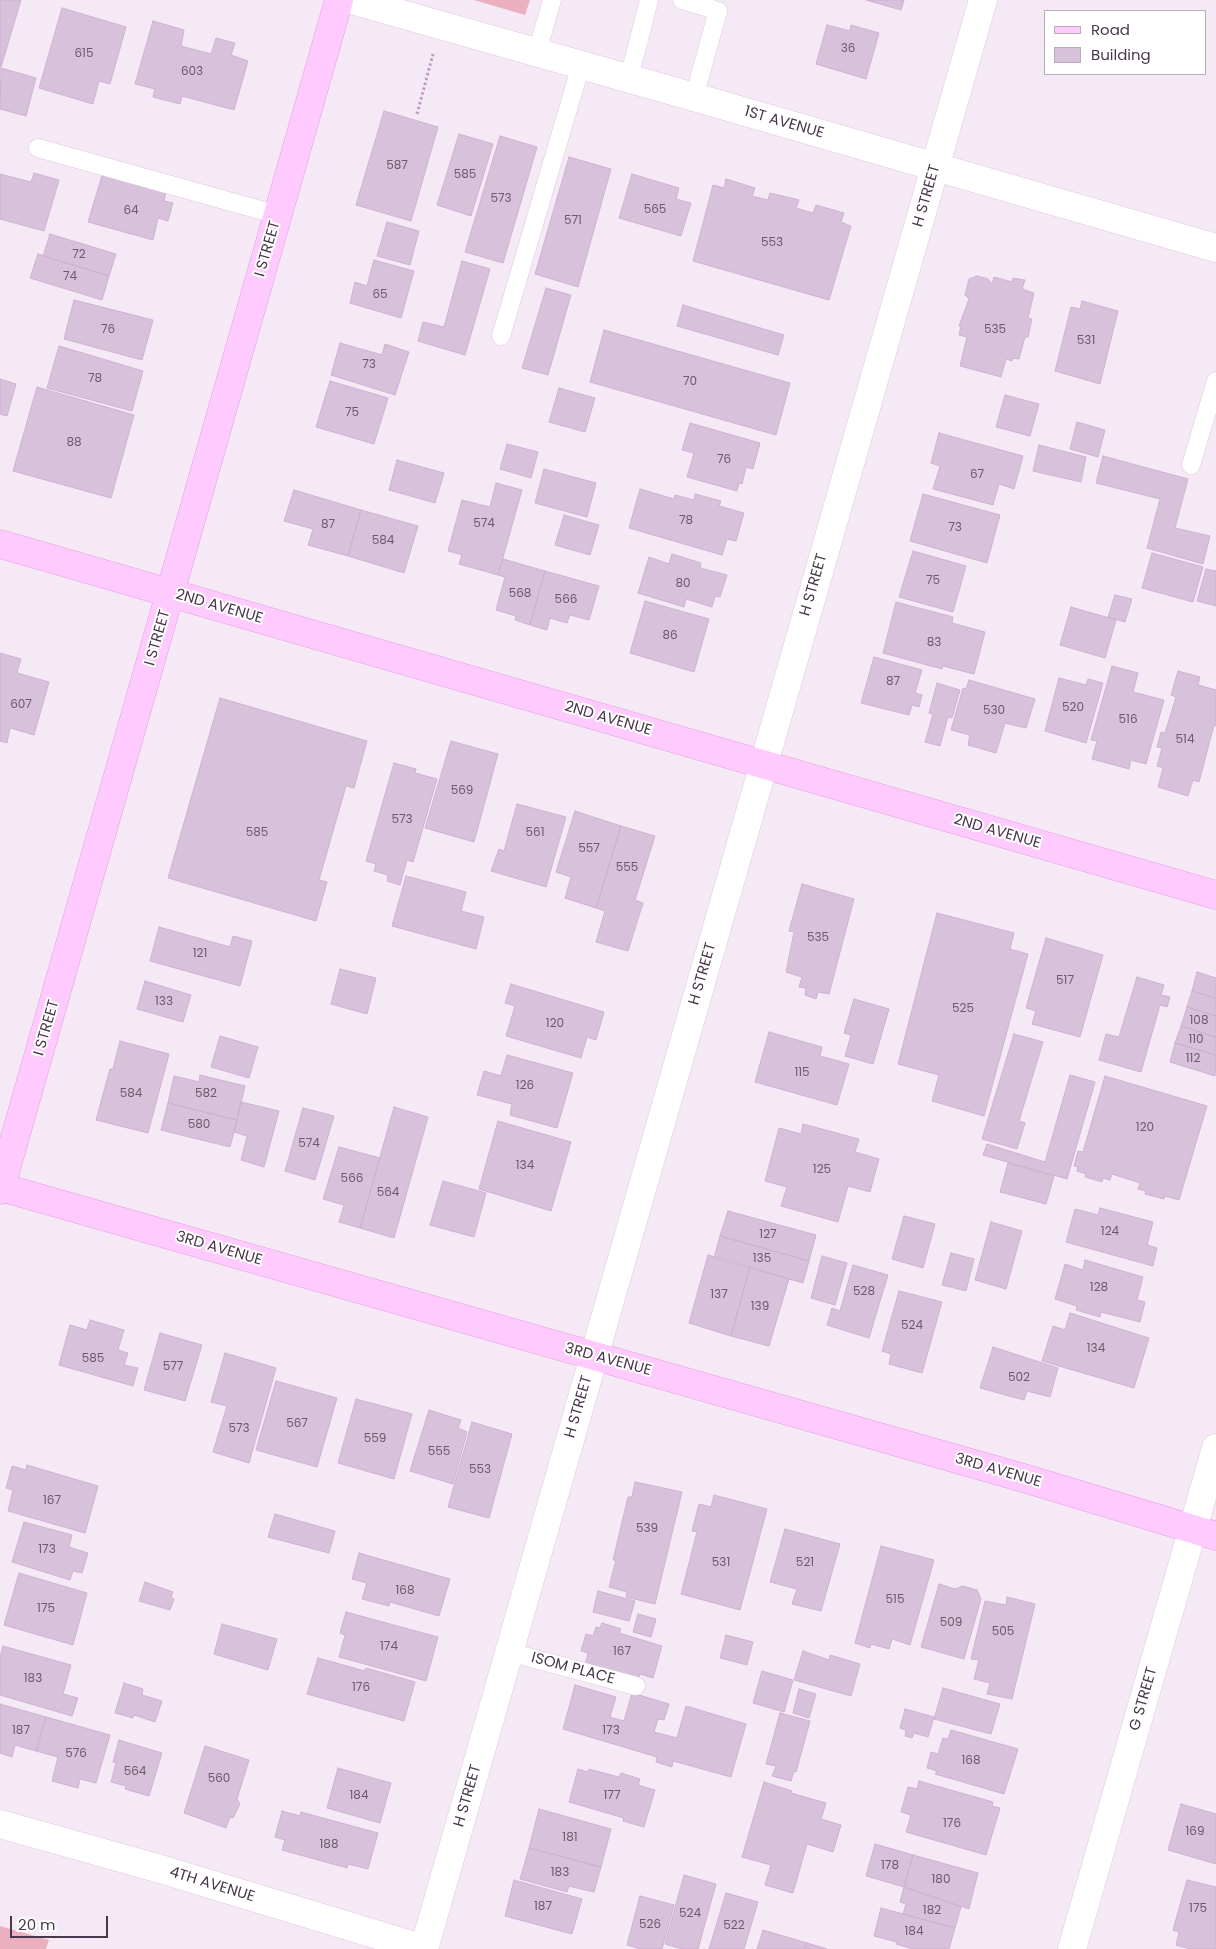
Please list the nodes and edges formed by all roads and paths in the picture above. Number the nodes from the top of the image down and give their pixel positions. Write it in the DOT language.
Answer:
graph roads {
  1 [pos="339,0"];
  2 [pos="352,0"];
  3 [pos="552,0"];
  4 [pos="682,0"];
  5 [pos="983,0"];
  6 [pos="648,1"];
  7 [pos="433,52"];
  8 [pos="537,52"];
  9 [pos="581,65"];
  10 [pos="629,78"];
  11 [pos="694,97"];
  12 [pos="417,114"];
  13 [pos="38,148"];
  14 [pos="935,167"];
  15 [pos="278,215"];
  16 [pos="1216,248"];
  17 [pos="501,336"];
  18 [pos="1216,381"];
  19 [pos="1191,465"];
  20 [pos="0,544"];
  21 [pos="171,593"];
  22 [pos="762,764"];
  23 [pos="1216,895"];
  24 [pos="0,1188"];
  25 [pos="594,1356"];
  26 [pos="1216,1448"];
  27 [pos="1204,1532"];
  28 [pos="509,1652"];
  29 [pos="636,1686"];
  30 [pos="0,1824"];
  31 [pos="424,1949"];
  32 [pos="1072,1949"];
  1 -- 15 [label="street, I STREET"];
  2 -- 8 [label="street, 1ST AVENUE"];
  3 -- 8 [label="lane"];
  4 -- 11 [label="lane"];
  5 -- 14 [label="street, H STREET"];
  6 -- 10 [label="lane"];
  7 -- 12 [label="path"];
  8 -- 9 [label="street, 1ST AVENUE"];
  9 -- 10 [label="street, 1ST AVENUE"];
  9 -- 17 [label="lane"];
  10 -- 11 [label="street, 1ST AVENUE"];
  11 -- 14 [label="street, 1ST AVENUE"];
  13 -- 15 [label="lane"];
  14 -- 16 [label="street, 1ST AVENUE"];
  14 -- 22 [label="street, H STREET"];
  15 -- 21 [label="street, I STREET"];
  18 -- 19 [label="lane"];
  20 -- 21 [label="street, 2ND AVENUE"];
  21 -- 22 [label="street, 2ND AVENUE"];
  21 -- 24 [label="street, I STREET"];
  22 -- 23 [label="street, 2ND AVENUE"];
  22 -- 25 [label="street, H STREET"];
  24 -- 25 [label="street, 3RD AVENUE"];
  25 -- 27 [label="street, 3RD AVENUE"];
  25 -- 28 [label="street, H STREET"];
  26 -- 27 [label="street, G STREET"];
  27 -- 32 [label="street, G STREET"];
  28 -- 29 [label="lane, ISOM PLACE"];
  28 -- 31 [label="street, H STREET"];
  30 -- 31 [label="street, 4TH AVENUE"];
}
